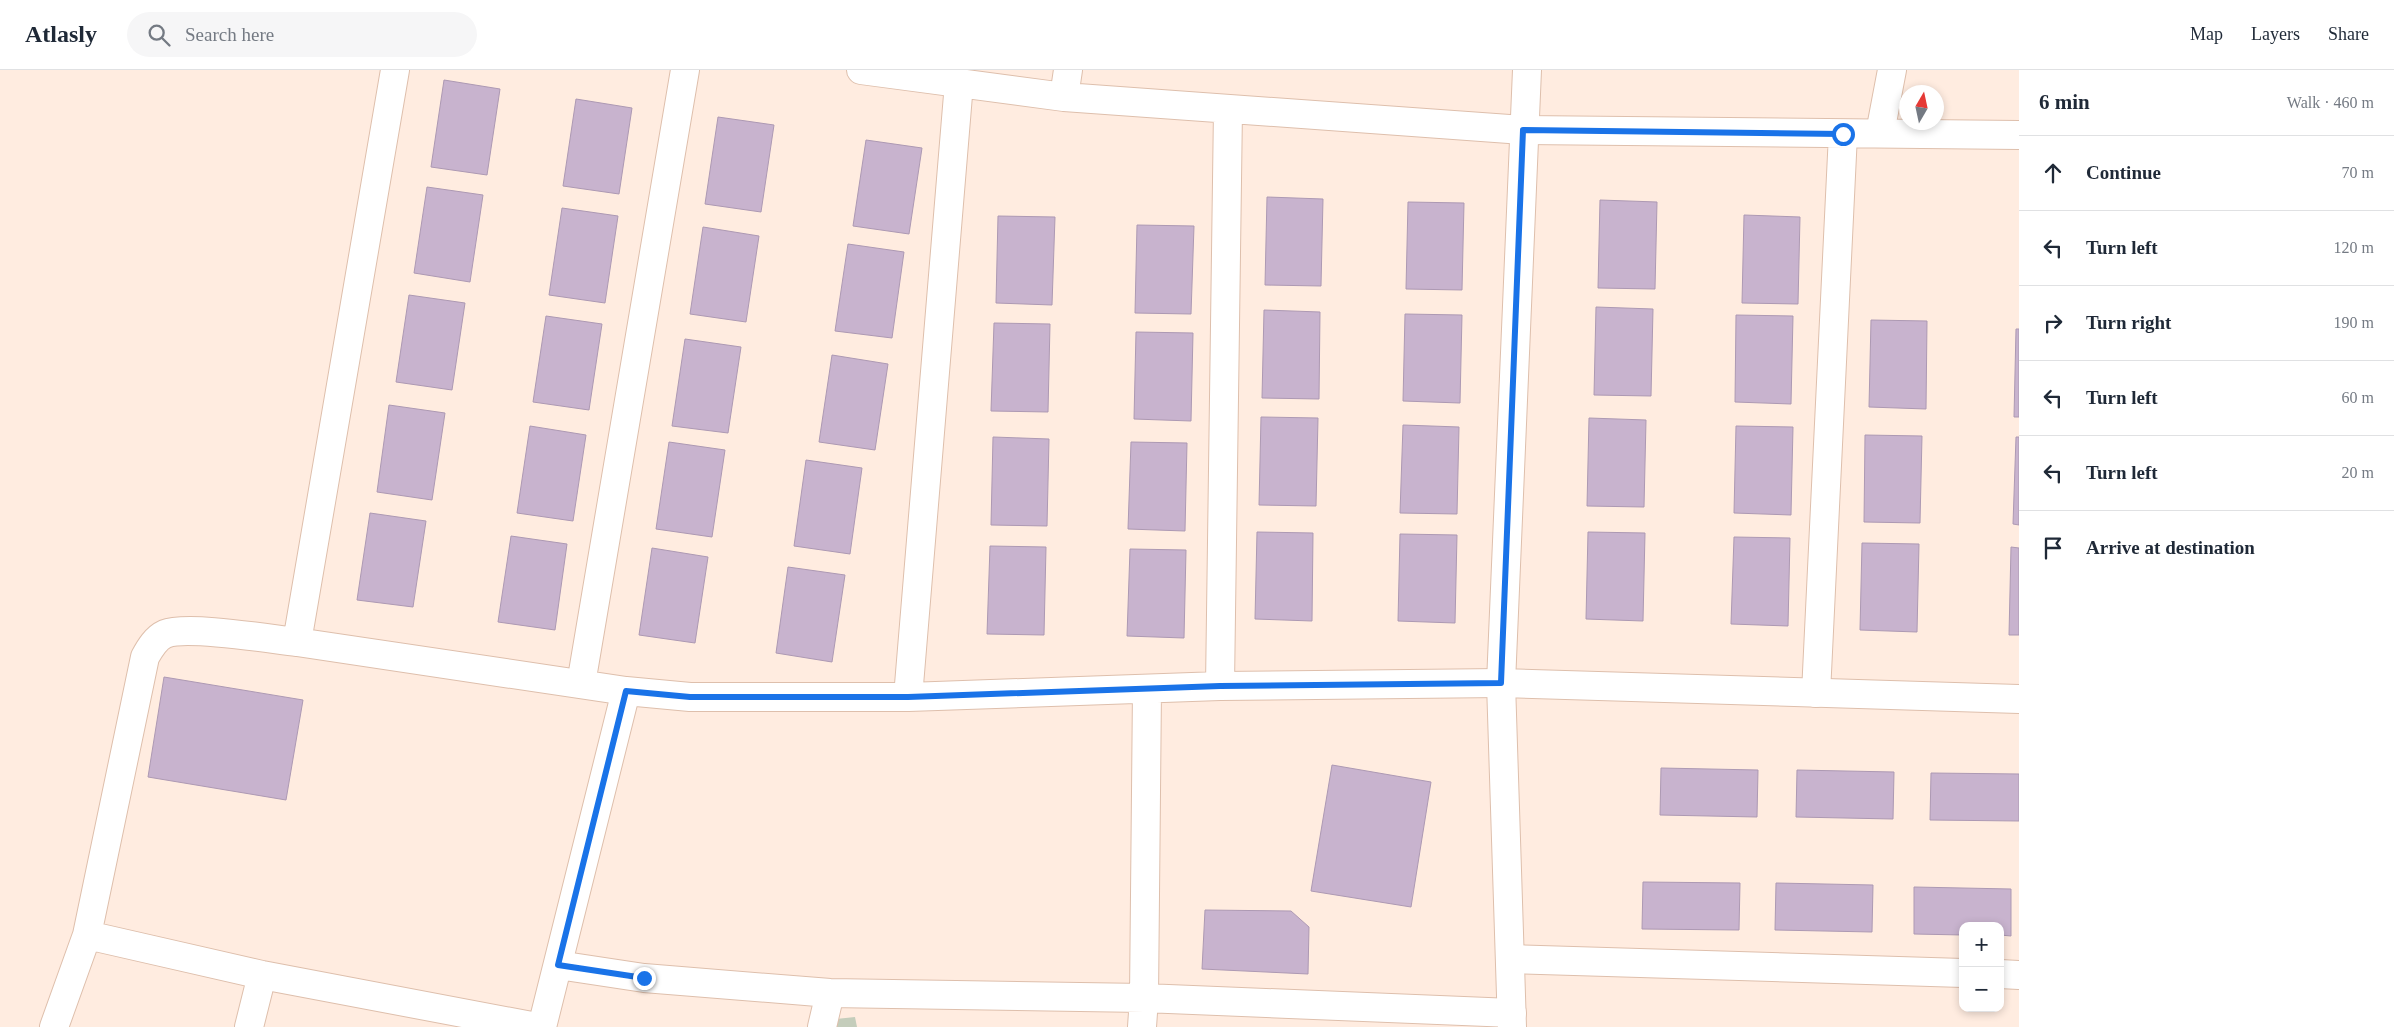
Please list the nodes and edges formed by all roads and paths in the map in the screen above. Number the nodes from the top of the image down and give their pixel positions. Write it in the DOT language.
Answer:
graph roads {
  1 [pos="395,70"];
  2 [pos="685,70"];
  3 [pos="861,70"];
  4 [pos="1068,70"];
  5 [pos="1527,70"];
  6 [pos="1892,70"];
  7 [pos="959,83"];
  8 [pos="1064,97"];
  9 [pos="1228,109"];
  10 [pos="1523,130"];
  11 [pos="1880,133"];
  12 [pos="1843,134"];
  13 [pos="2019,135"];
  14 [pos="297,642"];
  15 [pos="1501,683"];
  16 [pos="581,684"];
  17 [pos="1220,686"];
  18 [pos="1147,689"];
  19 [pos="626,691"];
  20 [pos="1816,693"];
  21 [pos="908,697"];
  22 [pos="2019,699"];
  23 [pos="87,935"];
  24 [pos="1510,959"];
  25 [pos="558,965"];
  26 [pos="1959,973"];
  27 [pos="2004,974"];
  28 [pos="262,975"];
  29 [pos="2019,975"];
  30 [pos="830,993"];
  31 [pos="1144,998"];
  32 [pos="1512,1020"];
  33 [pos="54,1027"];
  34 [pos="248,1027"];
  35 [pos="537,1027"];
  36 [pos="542,1027"];
  37 [pos="822,1027"];
  38 [pos="1142,1027"];
  1 -- 14 [label="street"];
  2 -- 16 [label="street"];
  3 -- 7 [label="street"];
  4 -- 8 [label="street"];
  5 -- 10 [label="street"];
  6 -- 11 [label="street"];
  7 -- 8 [label="street"];
  7 -- 21 [label="street"];
  8 -- 9 [label="street"];
  9 -- 10 [label="street"];
  9 -- 17 [label="street"];
  10 -- 12 [label="street"];
  10 -- 15 [label="street"];
  11 -- 12 [label="street"];
  11 -- 13 [label="street"];
  12 -- 20 [label="street"];
  14 -- 16 [label="street"];
  14 -- 23 [label="street"];
  15 -- 17 [label="street"];
  15 -- 20 [label="street"];
  15 -- 24 [label="street"];
  16 -- 19 [label="street"];
  17 -- 18 [label="street"];
  18 -- 21 [label="street"];
  18 -- 31 [label="street"];
  19 -- 21 [label="street"];
  19 -- 25 [label="street"];
  20 -- 22 [label="street"];
  23 -- 28 [label="street"];
  23 -- 33 [label="street"];
  24 -- 26 [label="street"];
  24 -- 32 [label="street"];
  25 -- 30 [label="street"];
  25 -- 36 [label="street"];
  27 -- 29 [label="street"];
  28 -- 34 [label="street"];
  28 -- 35 [label="street"];
  30 -- 31 [label="street"];
  30 -- 37 [label="street"];
  31 -- 32 [label="street"];
  31 -- 38 [label="street"];
}
